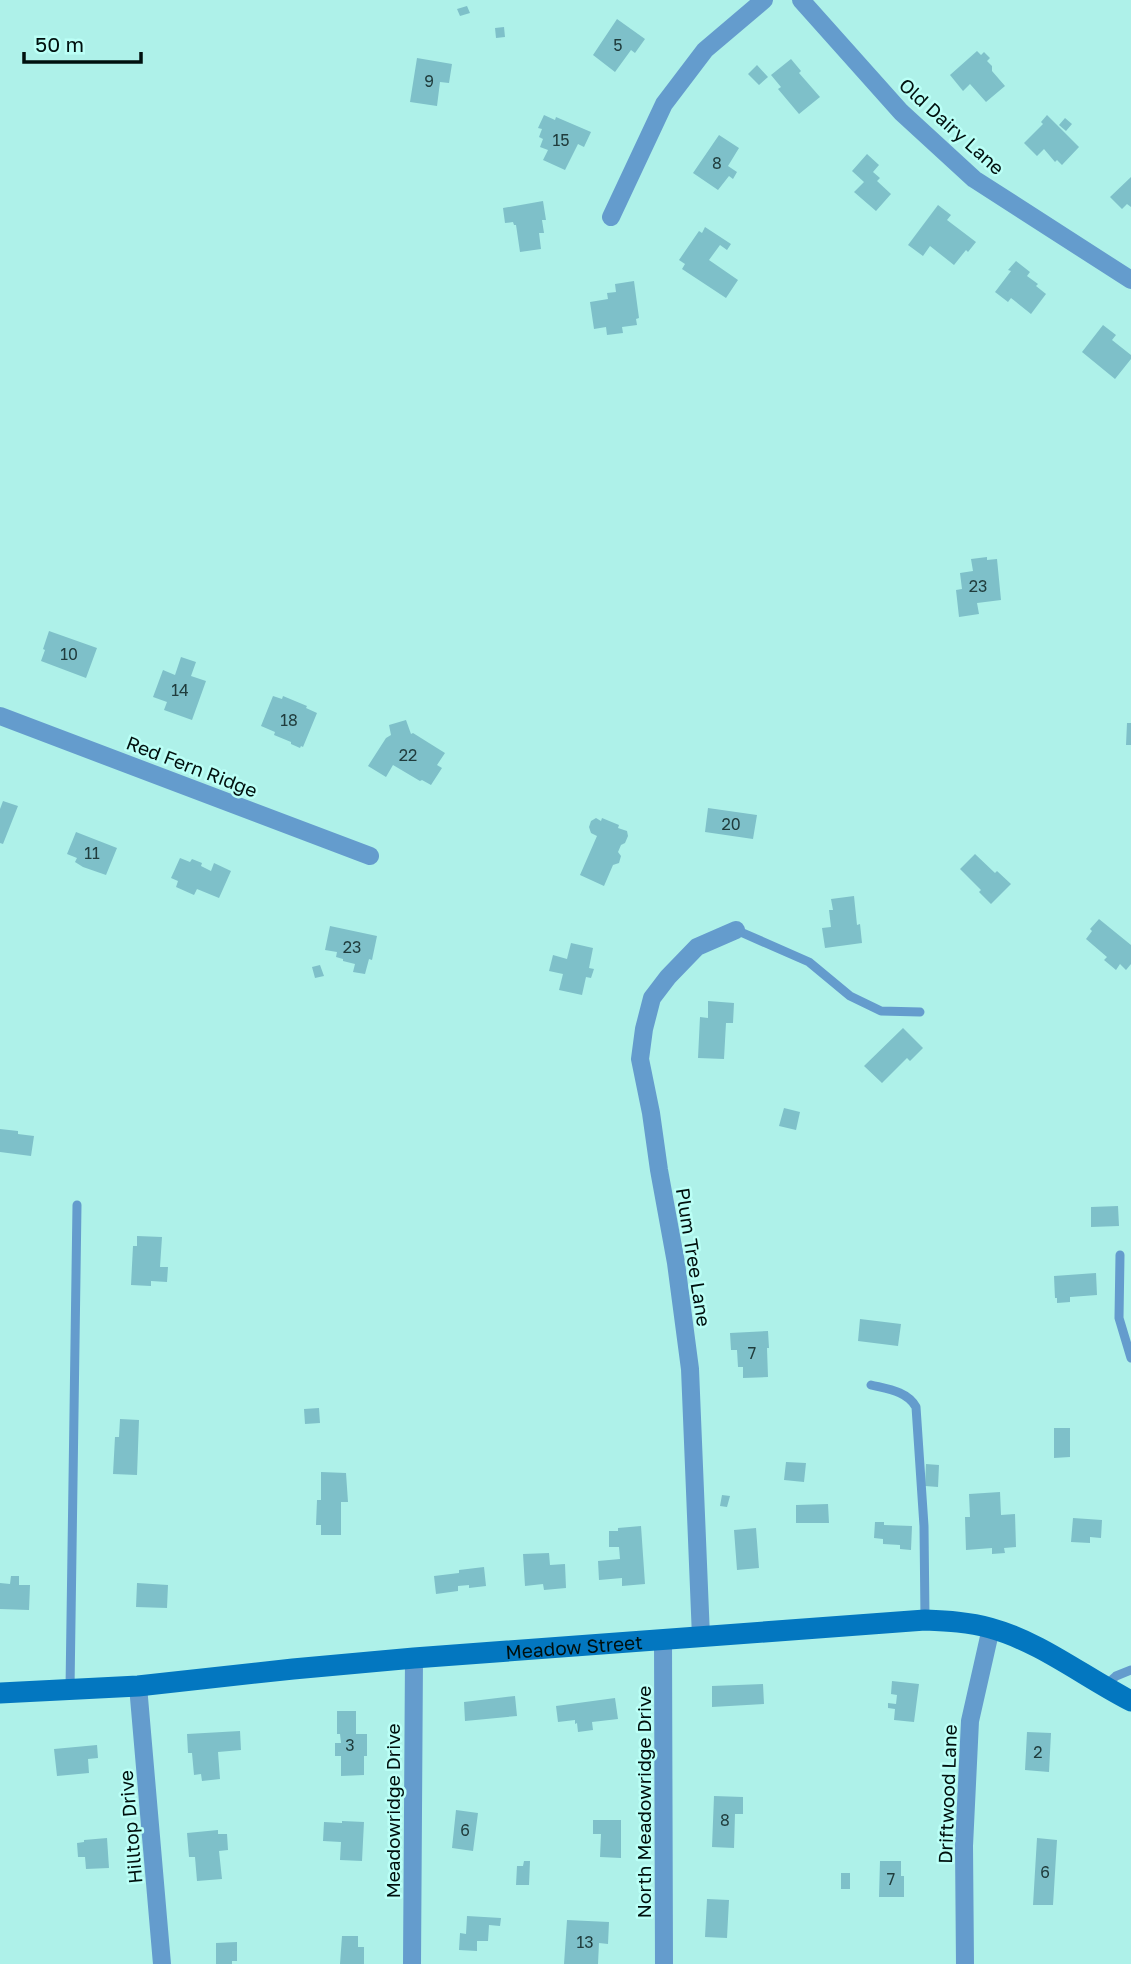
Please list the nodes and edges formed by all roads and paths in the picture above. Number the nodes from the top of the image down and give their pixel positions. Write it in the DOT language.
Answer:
graph roads {
  1 [pos="764,0"];
  2 [pos="801,0"];
  3 [pos="611,217"];
  4 [pos="1131,280"];
  5 [pos="0,716"];
  6 [pos="370,856"];
  7 [pos="736,930"];
  8 [pos="920,1012"];
  9 [pos="77,1205"];
  10 [pos="1120,1255"];
  11 [pos="1131,1358"];
  12 [pos="871,1385"];
  13 [pos="925,1620"];
  14 [pos="991,1628"];
  15 [pos="701,1637"];
  16 [pos="663,1640"];
  17 [pos="414,1658"];
  18 [pos="1131,1670"];
  19 [pos="138,1686"];
  20 [pos="1104,1687"];
  21 [pos="70,1689"];
  22 [pos="0,1693"];
  23 [pos="1131,1701"];
  24 [pos="162,1964"];
  25 [pos="412,1964"];
  26 [pos="664,1964"];
  27 [pos="965,1964"];
  1 -- 3 [label="street"];
  2 -- 4 [label="street, Old Dairy Lane"];
  5 -- 6 [label="street, Red Fern Ridge"];
  7 -- 8 [label="lane"];
  7 -- 15 [label="street, Plum Tree Lane"];
  9 -- 21 [label="lane"];
  10 -- 11 [label="lane"];
  12 -- 13 [label="lane"];
  13 -- 14 [label="street, Meadow Street"];
  13 -- 15 [label="street, Meadow Street"];
  14 -- 20 [label="street, Meadow Street"];
  14 -- 27 [label="street, Driftwood Lane"];
  15 -- 16 [label="street, Meadow Street"];
  16 -- 17 [label="street, Meadow Street"];
  16 -- 26 [label="street, North Meadowridge Drive"];
  17 -- 19 [label="street, Meadow Street"];
  17 -- 25 [label="street, Meadowridge Drive"];
  18 -- 20 [label="lane"];
  19 -- 21 [label="street, Meadow Street"];
  19 -- 24 [label="street, Hilltop Drive"];
  20 -- 23 [label="street, Meadow Street"];
  21 -- 22 [label="street, Meadow Street"];
}
